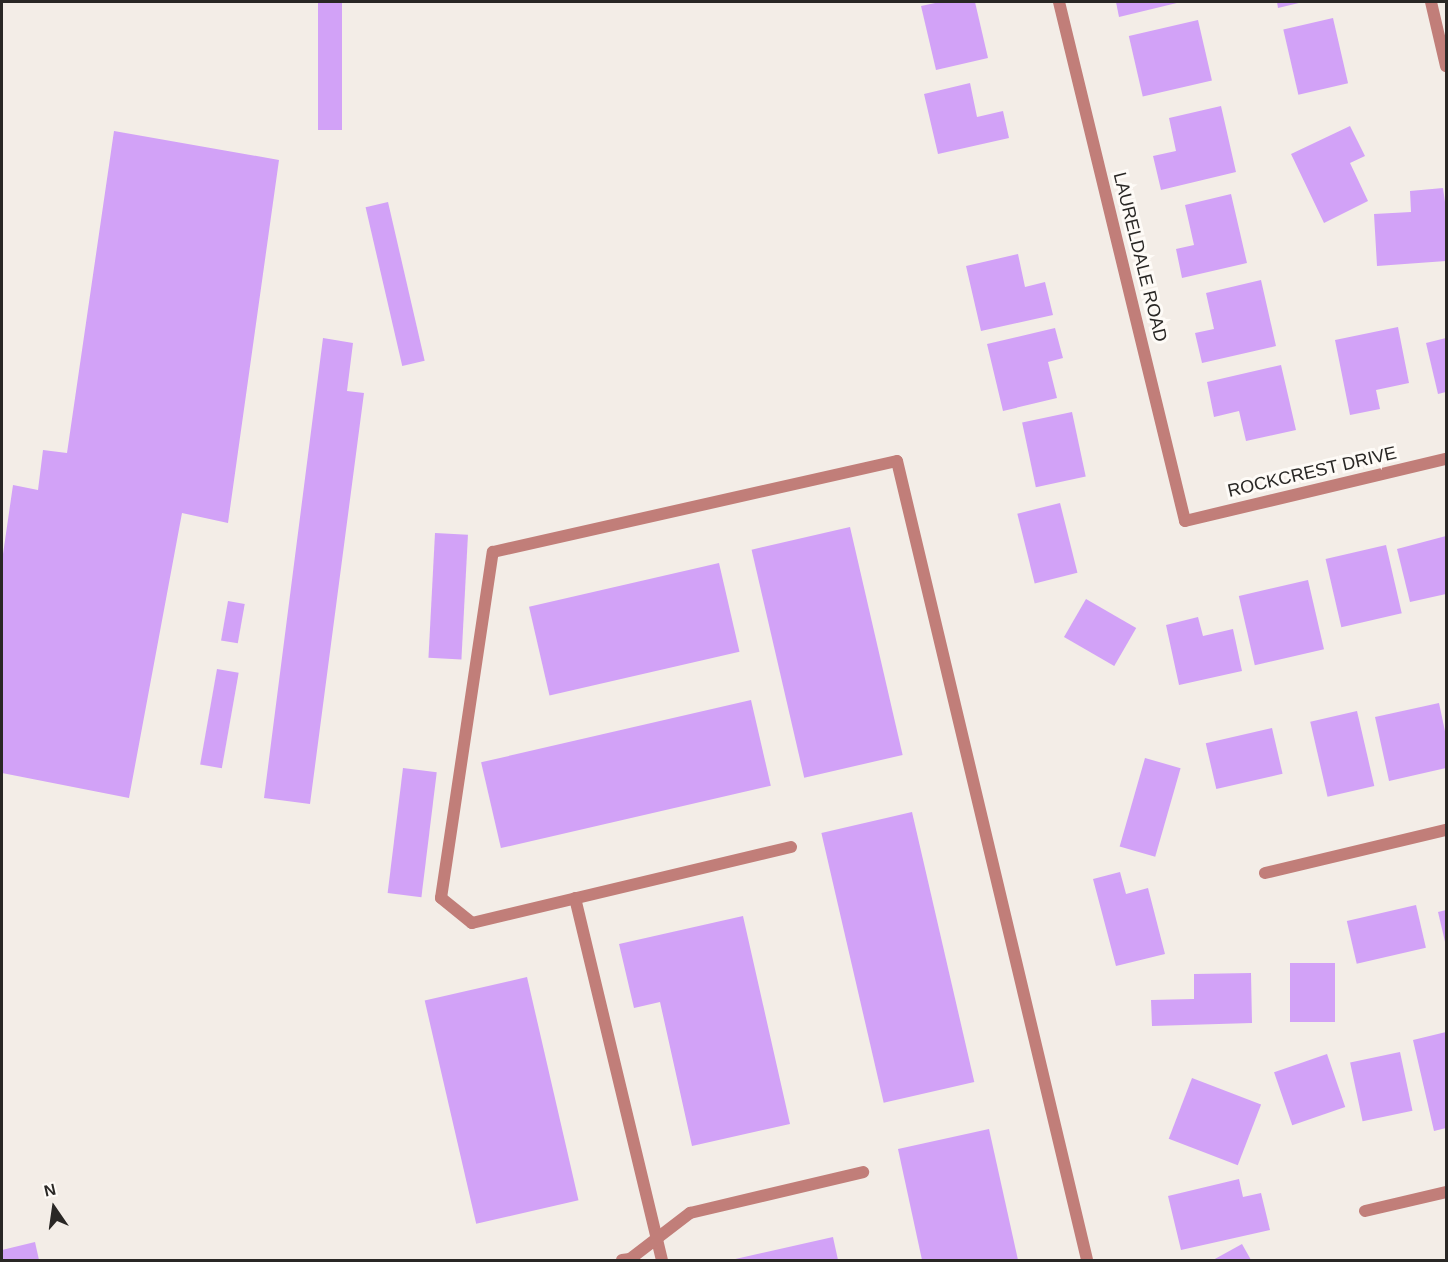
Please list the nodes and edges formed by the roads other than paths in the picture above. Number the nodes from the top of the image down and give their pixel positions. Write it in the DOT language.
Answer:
graph roads {
  1 [pos="1059,2"];
  2 [pos="1431,2"];
  3 [pos="1446,66"];
  4 [pos="1446,459"];
  5 [pos="1185,521"];
  6 [pos="1446,830"];
  7 [pos="791,846"];
  8 [pos="1265,873"];
  9 [pos="575,898"];
  10 [pos="863,1172"];
  11 [pos="1446,1192"];
  12 [pos="1365,1211"];
  13 [pos="656,1238"];
  14 [pos="622,1260"];
  15 [pos="662,1260"];
  16 [pos="1087,1260"];
  1 -- 5 [label="street, LAURELDALE ROAD"];
  2 -- 3 [label="street"];
  4 -- 5 [label="street, ROCKCREST DRIVE"];
  6 -- 8 [label="street"];
  7 -- 9 [label="street"];
  9 -- 13 [label="street"];
  9 -- 16 [label="street"];
  10 -- 13 [label="street"];
  11 -- 12 [label="street"];
  13 -- 14 [label="street"];
  13 -- 15 [label="street"];
}
